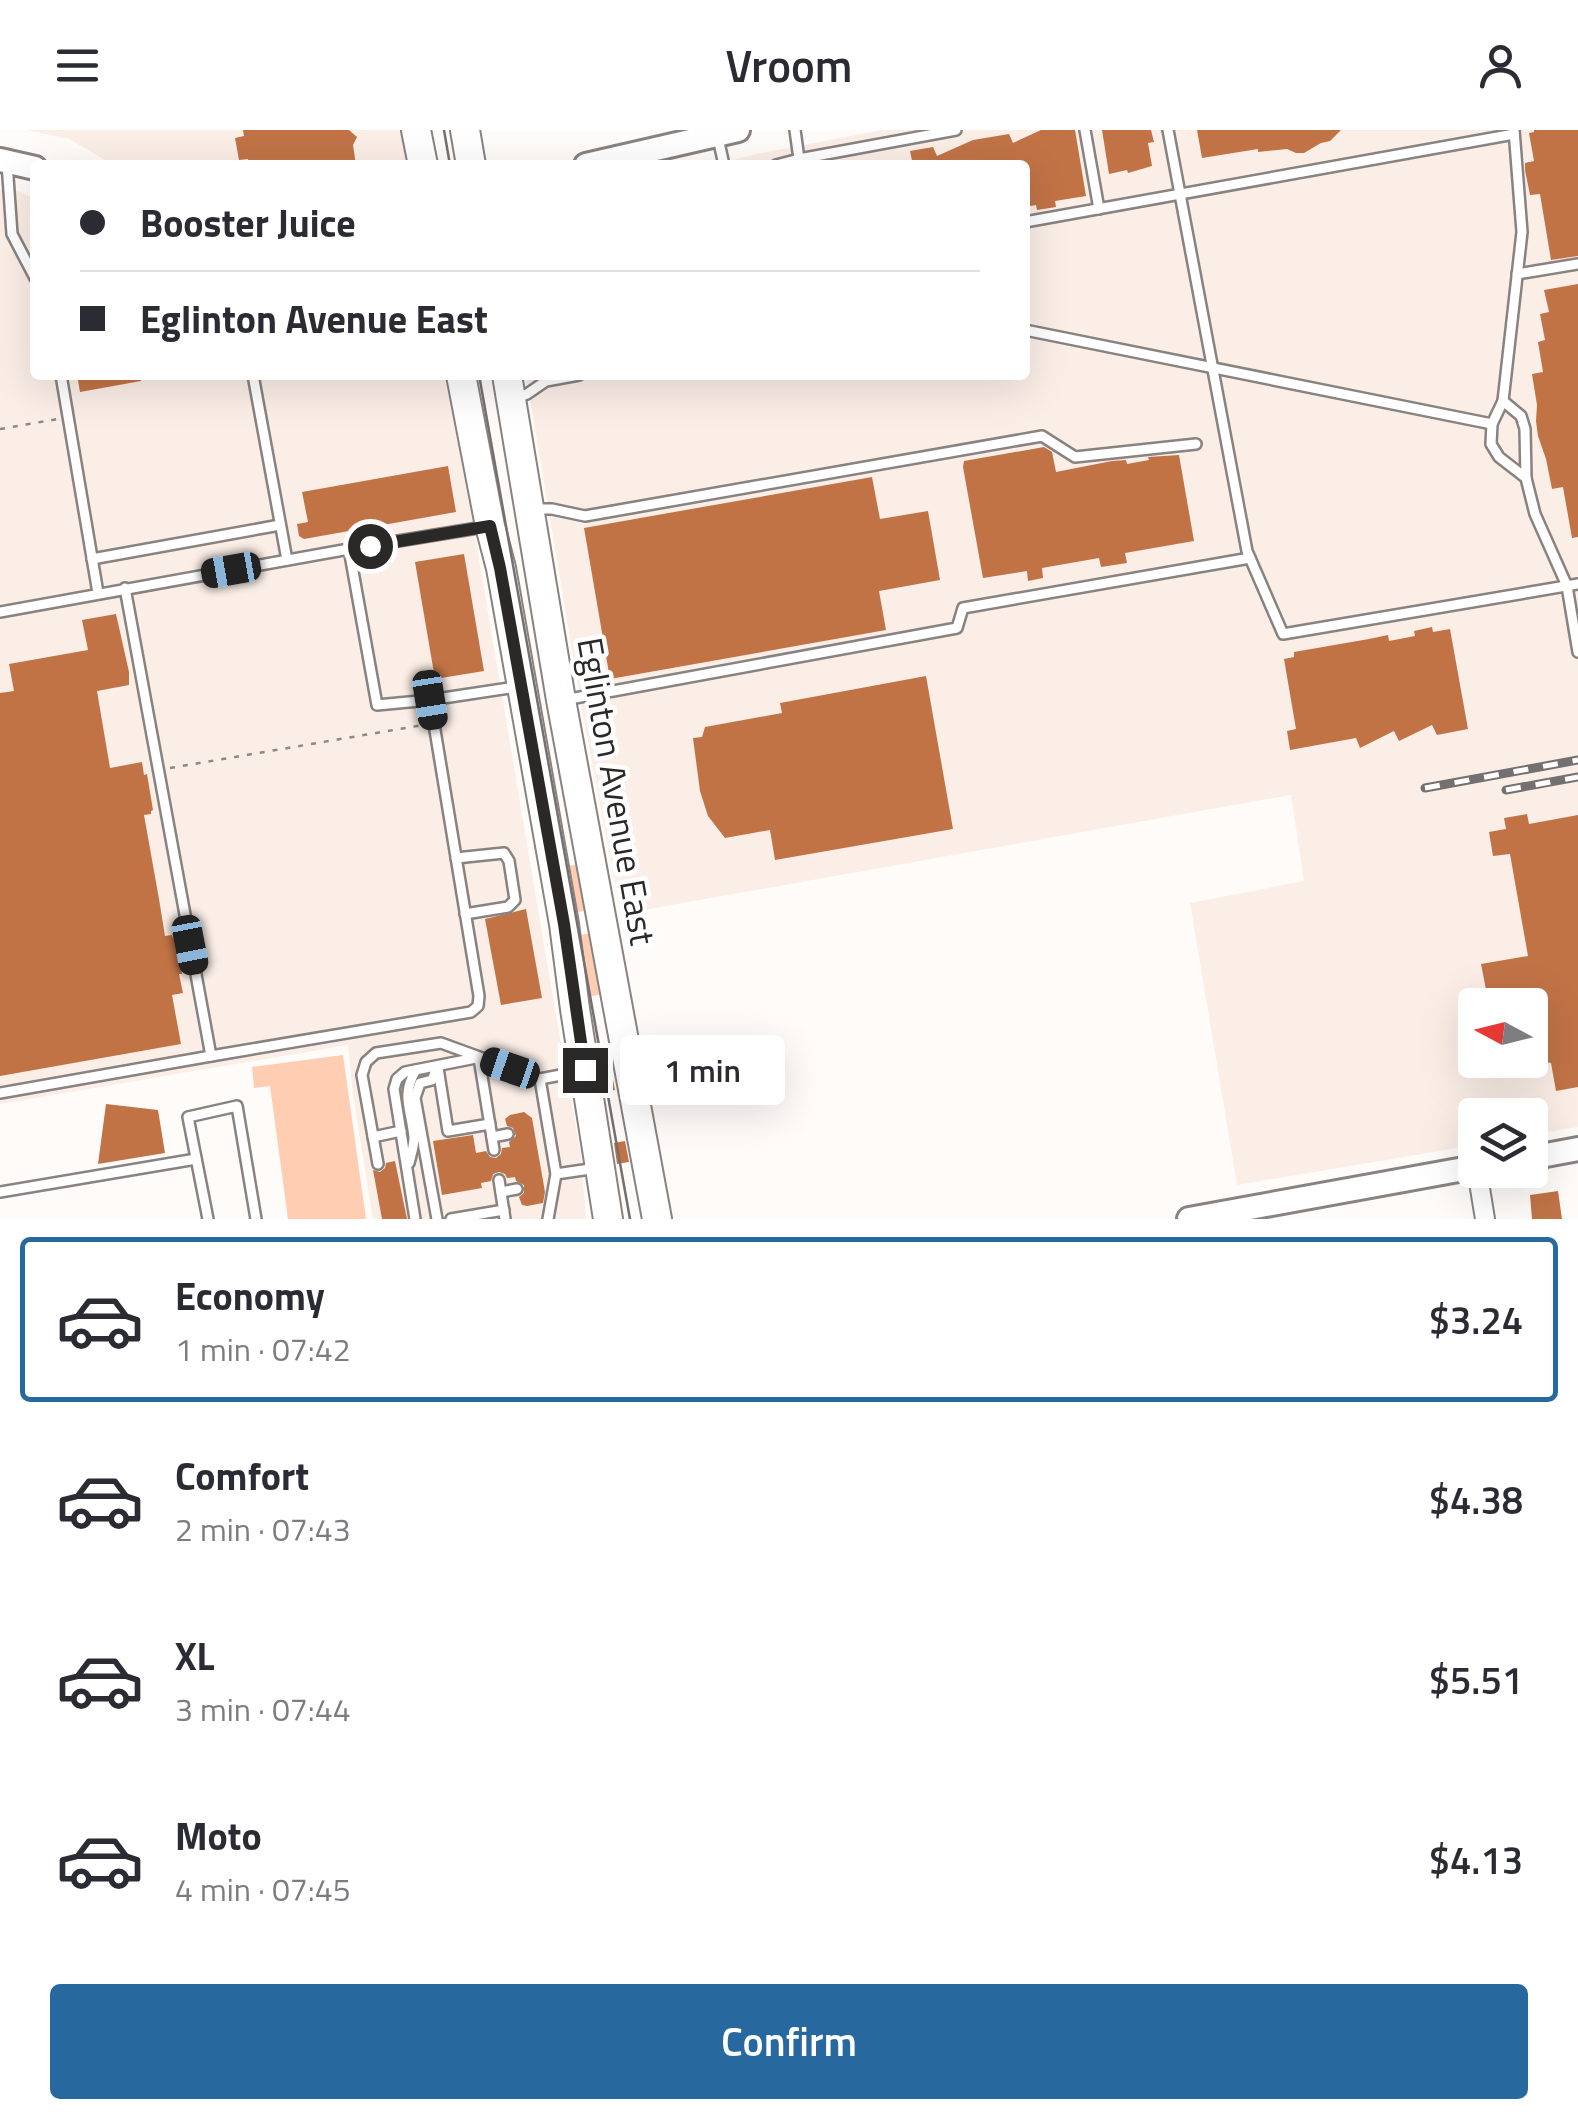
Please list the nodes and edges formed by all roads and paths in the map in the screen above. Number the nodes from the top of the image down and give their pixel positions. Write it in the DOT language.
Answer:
graph roads {
  1 [pos="416,130"];
  2 [pos="465,130"];
  3 [pos="795,130"];
  4 [pos="956,130"];
  5 [pos="1085,130"];
  6 [pos="1168,130"];
  7 [pos="728,132"];
  8 [pos="1514,132"];
  9 [pos="799,159"];
  10 [pos="3,160"];
  11 [pos="423,160"];
  12 [pos="470,160"];
  13 [pos="608,160"];
  14 [pos="725,160"];
  15 [pos="795,160"];
  16 [pos="30,167"];
  17 [pos="1180,194"];
  18 [pos="1099,209"];
  19 [pos="1030,221"];
  20 [pos="1578,264"];
  21 [pos="30,268"];
  22 [pos="1517,274"];
  23 [pos="1030,331"];
  24 [pos="1213,368"];
  25 [pos="62,380"];
  26 [pos="255,380"];
  27 [pos="462,380"];
  28 [pos="552,380"];
  29 [pos="509,387"];
  30 [pos="1503,401"];
  31 [pos="68,416"];
  32 [pos="1492,424"];
  33 [pos="0,429"];
  34 [pos="1196,444"];
  35 [pos="1526,478"];
  36 [pos="531,508"];
  37 [pos="280,526"];
  38 [pos="490,526"];
  39 [pos="349,549"];
  40 [pos="1250,558"];
  41 [pos="92,559"];
  42 [pos="287,560"];
  43 [pos="1572,585"];
  44 [pos="125,588"];
  45 [pos="98,593"];
  46 [pos="0,612"];
  47 [pos="1578,652"];
  48 [pos="522,686"];
  49 [pos="430,700"];
  50 [pos="561,700"];
  51 [pos="434,723"];
  52 [pos="158,770"];
  53 [pos="456,858"];
  54 [pos="465,914"];
  55 [pos="210,1056"];
  56 [pos="478,1058"];
  57 [pos="438,1066"];
  58 [pos="416,1070"];
  59 [pos="585,1070"];
  60 [pos="540,1079"];
  61 [pos="0,1093"];
  62 [pos="490,1124"];
  63 [pos="548,1126"];
  64 [pos="534,1129"];
  65 [pos="401,1131"];
  66 [pos="508,1134"];
  67 [pos="373,1137"];
  68 [pos="492,1137"];
  69 [pos="1578,1149"];
  70 [pos="494,1150"];
  71 [pos="553,1154"];
  72 [pos="1548,1155"];
  73 [pos="538,1156"];
  74 [pos="196,1159"];
  75 [pos="378,1164"];
  76 [pos="600,1167"];
  77 [pos="408,1169"];
  78 [pos="1458,1173"];
  79 [pos="556,1177"];
  80 [pos="499,1180"];
  81 [pos="543,1183"];
  82 [pos="518,1188"];
  83 [pos="1479,1188"];
  84 [pos="0,1192"];
  85 [pos="500,1192"];
  86 [pos="1253,1213"];
  87 [pos="504,1215"];
  88 [pos="208,1219"];
  89 [pos="256,1219"];
  90 [pos="416,1219"];
  91 [pos="438,1219"];
  92 [pos="451,1219"];
  93 [pos="548,1219"];
  94 [pos="608,1219"];
  95 [pos="657,1219"];
  96 [pos="1189,1219"];
  97 [pos="1485,1219"];
  1 -- 11 [label="main road"];
  2 -- 12 [label="main road"];
  3 -- 9 [label="lane"];
  4 -- 9 [label="lane"];
  5 -- 18 [label="lane"];
  6 -- 17 [label="lane"];
  7 -- 13 [label="street"];
  7 -- 14 [label="lane"];
  8 -- 17 [label="lane"];
  8 -- 22 [label="lane"];
  9 -- 15 [label="lane"];
  10 -- 16 [label="street"];
  10 -- 21 [label="lane"];
  17 -- 18 [label="lane"];
  17 -- 24 [label="lane"];
  18 -- 19 [label="lane"];
  20 -- 22 [label="lane"];
  22 -- 30 [label="lane"];
  23 -- 24 [label="lane"];
  24 -- 32 [label="lane"];
  24 -- 40 [label="lane"];
  25 -- 31 [label="lane"];
  26 -- 37 [label="lane"];
  27 -- 38 [label="main road"];
  28 -- 29 [label="lane"];
  29 -- 36 [label="main road, Eglinton Avenue East"];
  30 -- 32 [label="lane"];
  30 -- 35 [label="lane"];
  31 -- 33 [label="path"];
  31 -- 41 [label="lane"];
  32 -- 35 [label="lane"];
  34 -- 36 [label="lane"];
  35 -- 43 [label="lane"];
  36 -- 50 [label="main road, Eglinton Avenue East"];
  37 -- 41 [label="lane"];
  37 -- 42 [label="lane"];
  38 -- 39 [label="lane"];
  38 -- 48 [label="main road"];
  39 -- 42 [label="lane"];
  39 -- 49 [label="lane"];
  40 -- 43 [label="lane"];
  40 -- 50 [label="lane"];
  41 -- 45 [label="lane"];
  42 -- 44 [label="lane"];
  43 -- 47 [label="lane"];
  44 -- 45 [label="lane"];
  44 -- 52 [label="lane"];
  45 -- 46 [label="lane"];
  48 -- 49 [label="lane"];
  48 -- 59 [label="main road"];
  49 -- 51 [label="lane"];
  50 -- 95 [label="main road, Eglinton Avenue East"];
  51 -- 52 [label="path"];
  51 -- 53 [label="lane"];
  52 -- 55 [label="lane"];
  53 -- 54 [label="lane"];
  53 -- 54 [label="lane"];
  54 -- 55 [label="lane"];
  55 -- 61 [label="lane"];
  56 -- 57 [label="lane"];
  56 -- 60 [label="lane"];
  56 -- 62 [label="lane"];
  56 -- 67 [label="lane"];
  57 -- 58 [label="lane"];
  57 -- 62 [label="lane"];
  57 -- 91 [label="lane"];
  58 -- 65 [label="lane"];
  58 -- 77 [label="lane"];
  59 -- 60 [label="lane"];
  59 -- 76 [label="main road"];
  60 -- 63 [label="lane"];
  62 -- 68 [label="lane"];
  63 -- 64 [label="lane"];
  63 -- 71 [label="lane"];
  65 -- 67 [label="lane"];
  65 -- 77 [label="lane"];
  66 -- 68 [label="lane"];
  67 -- 75 [label="lane"];
  68 -- 70 [label="lane"];
  69 -- 72 [label="street"];
  71 -- 73 [label="lane"];
  71 -- 79 [label="lane"];
  74 -- 84 [label="lane"];
  74 -- 88 [label="lane"];
  74 -- 89 [label="lane"];
  76 -- 79 [label="lane"];
  76 -- 94 [label="main road"];
  77 -- 90 [label="lane"];
  78 -- 86 [label="street"];
  79 -- 81 [label="lane"];
  79 -- 93 [label="lane"];
  80 -- 85 [label="lane"];
  82 -- 85 [label="lane"];
  83 -- 97 [label="street"];
  85 -- 87 [label="lane"];
  86 -- 96 [label="street"];
  87 -- 92 [label="lane"];
}
